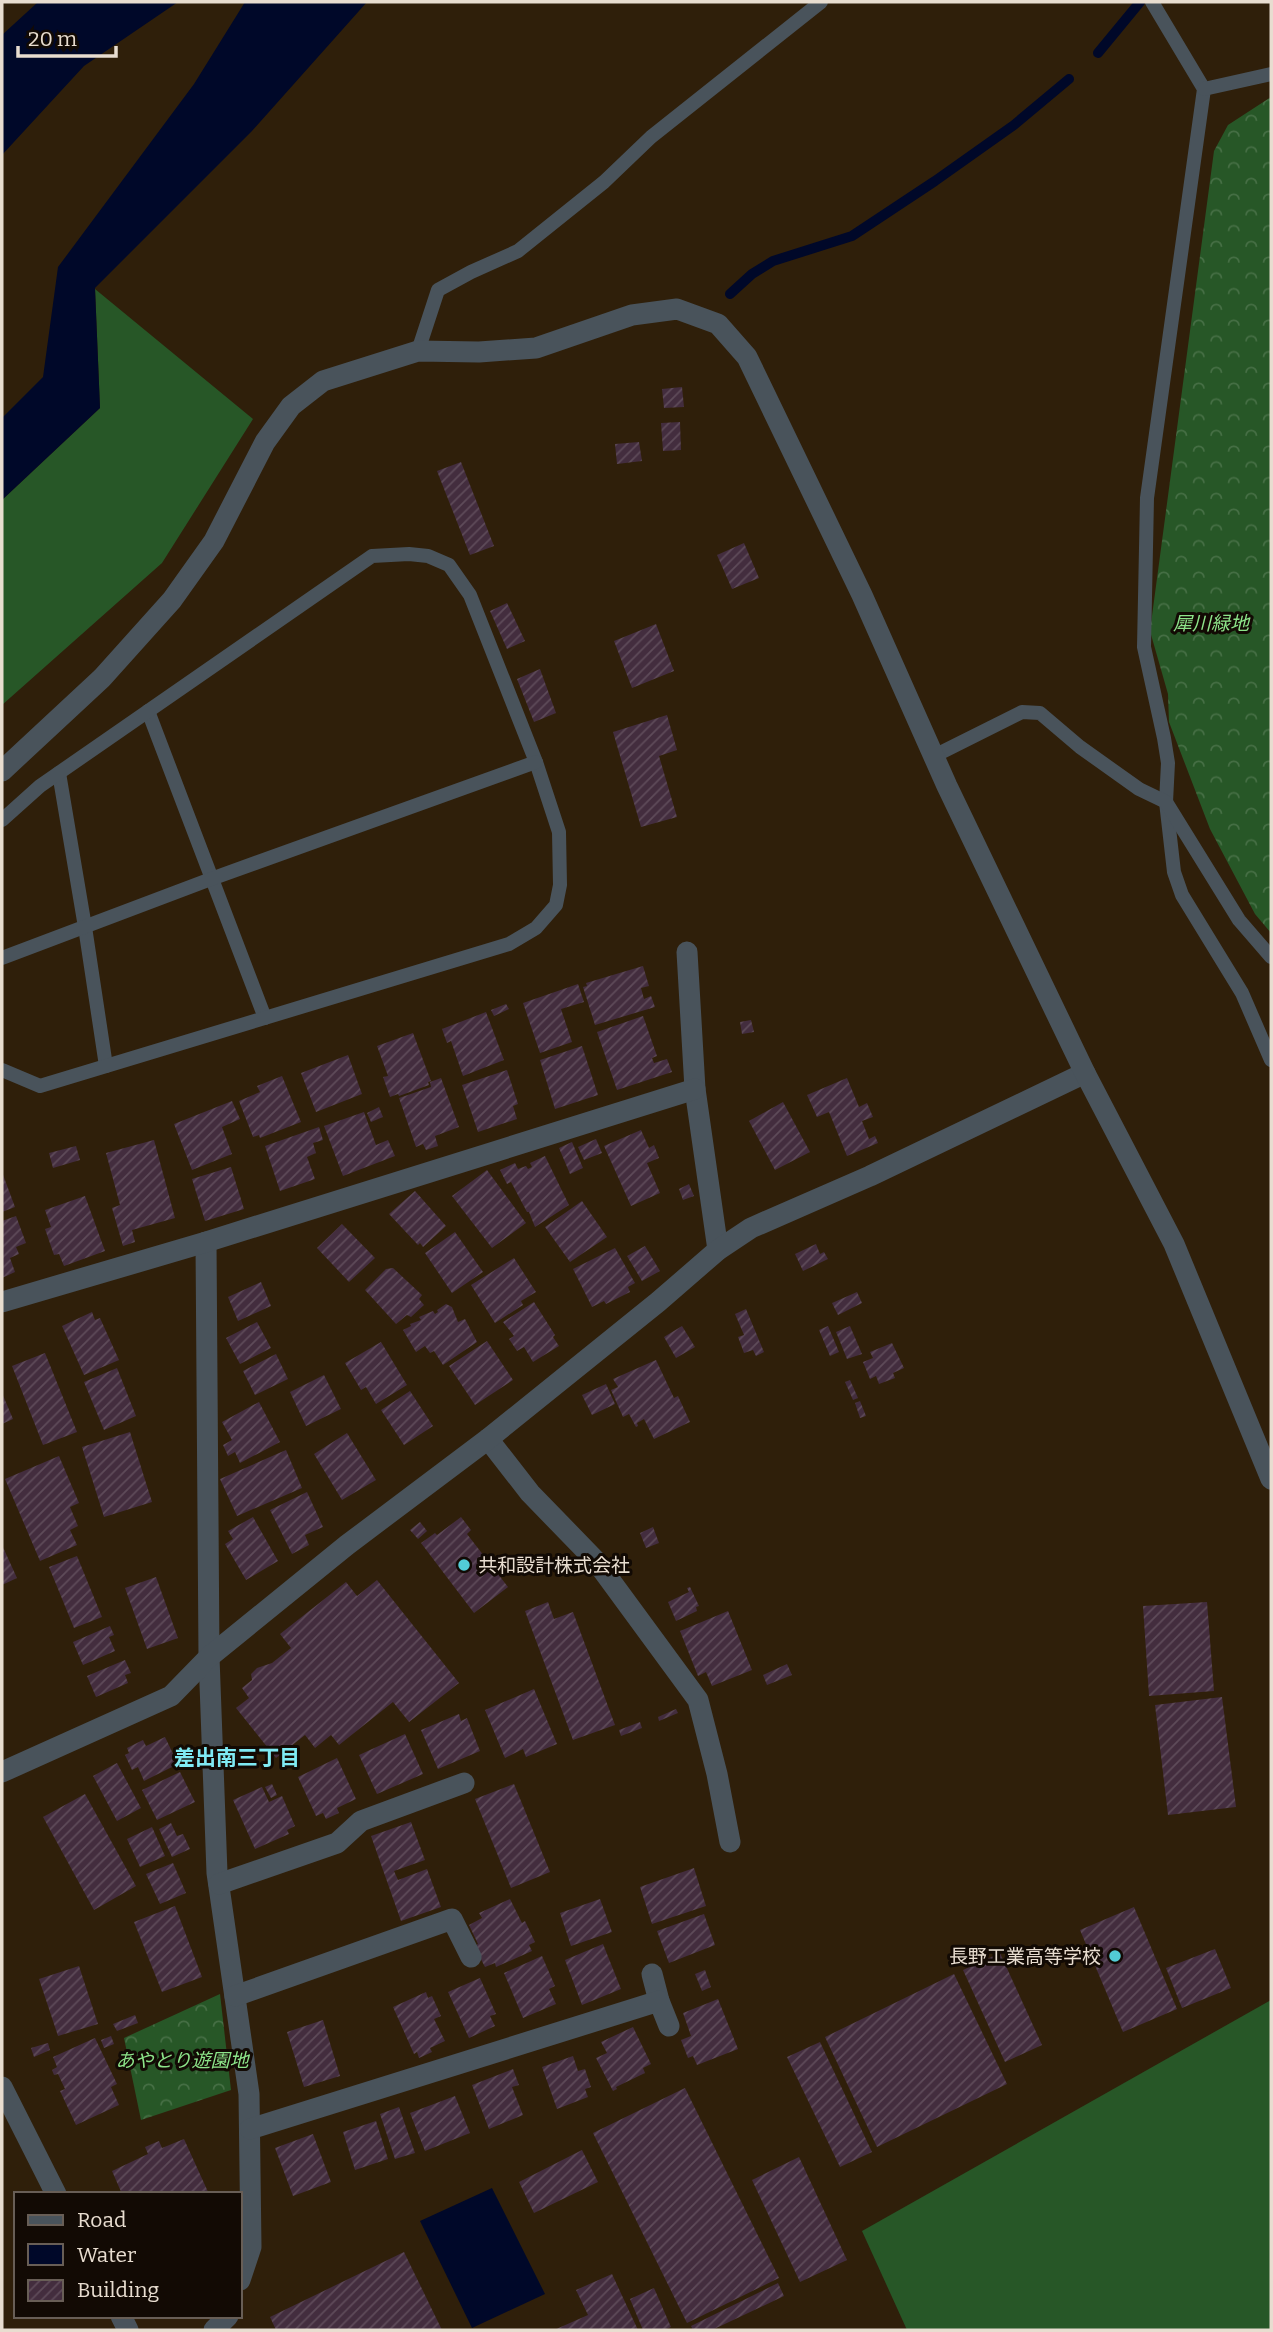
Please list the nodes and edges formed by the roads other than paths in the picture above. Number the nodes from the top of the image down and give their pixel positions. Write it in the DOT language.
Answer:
graph roads {
  1 [pos="821,2"];
  2 [pos="1153,3"];
  3 [pos="1271,74"];
  4 [pos="1204,89"];
  5 [pos="418,351"];
  6 [pos="148,711"];
  7 [pos="934,756"];
  8 [pos="536,762"];
  9 [pos="2,771"];
  10 [pos="59,773"];
  11 [pos="1166,802"];
  12 [pos="2,820"];
  13 [pos="211,880"];
  14 [pos="85,927"];
  15 [pos="687,952"];
  16 [pos="1271,957"];
  17 [pos="2,958"];
  18 [pos="265,1018"];
  19 [pos="1271,1060"];
  20 [pos="106,1066"];
  21 [pos="2,1069"];
  22 [pos="1085,1073"];
  23 [pos="695,1089"];
  24 [pos="206,1242"];
  25 [pos="718,1250"];
  26 [pos="2,1302"];
  27 [pos="488,1439"];
  28 [pos="1271,1479"];
  29 [pos="209,1657"];
  30 [pos="2,1772"];
  31 [pos="464,1783"];
  32 [pos="730,1842"];
  33 [pos="219,1884"];
  34 [pos="471,1957"];
  35 [pos="652,1974"];
  36 [pos="235,1996"];
  37 [pos="659,2001"];
  38 [pos="669,2026"];
  39 [pos="2,2087"];
  40 [pos="250,2129"];
  41 [pos="55,2192"];
  42 [pos="242,2274"];
  1 -- 5 [label="lane"];
  2 -- 4 [label="lane"];
  3 -- 4 [label="lane"];
  4 -- 11 [label="lane"];
  5 -- 7 [label="street"];
  5 -- 9 [label="street"];
  6 -- 8 [label="lane"];
  6 -- 10 [label="lane"];
  6 -- 13 [label="lane"];
  7 -- 11 [label="lane"];
  7 -- 22 [label="street"];
  8 -- 13 [label="lane"];
  8 -- 18 [label="lane"];
  10 -- 12 [label="lane"];
  10 -- 14 [label="lane"];
  11 -- 16 [label="lane"];
  11 -- 19 [label="lane"];
  13 -- 14 [label="lane"];
  13 -- 18 [label="lane"];
  14 -- 17 [label="lane"];
  14 -- 20 [label="lane"];
  15 -- 23 [label="street"];
  18 -- 20 [label="lane"];
  20 -- 21 [label="lane"];
  22 -- 25 [label="street"];
  22 -- 28 [label="street"];
  23 -- 24 [label="street"];
  23 -- 25 [label="street"];
  24 -- 26 [label="street"];
  24 -- 29 [label="street"];
  25 -- 27 [label="street"];
  27 -- 29 [label="street"];
  27 -- 32 [label="street"];
  29 -- 30 [label="street"];
  29 -- 33 [label="street"];
  31 -- 33 [label="street"];
  33 -- 36 [label="street"];
  34 -- 36 [label="street"];
  35 -- 37 [label="street"];
  36 -- 40 [label="street"];
  37 -- 38 [label="street"];
  37 -- 40 [label="street"];
  39 -- 41 [label="street"];
  40 -- 42 [label="street"];
}
